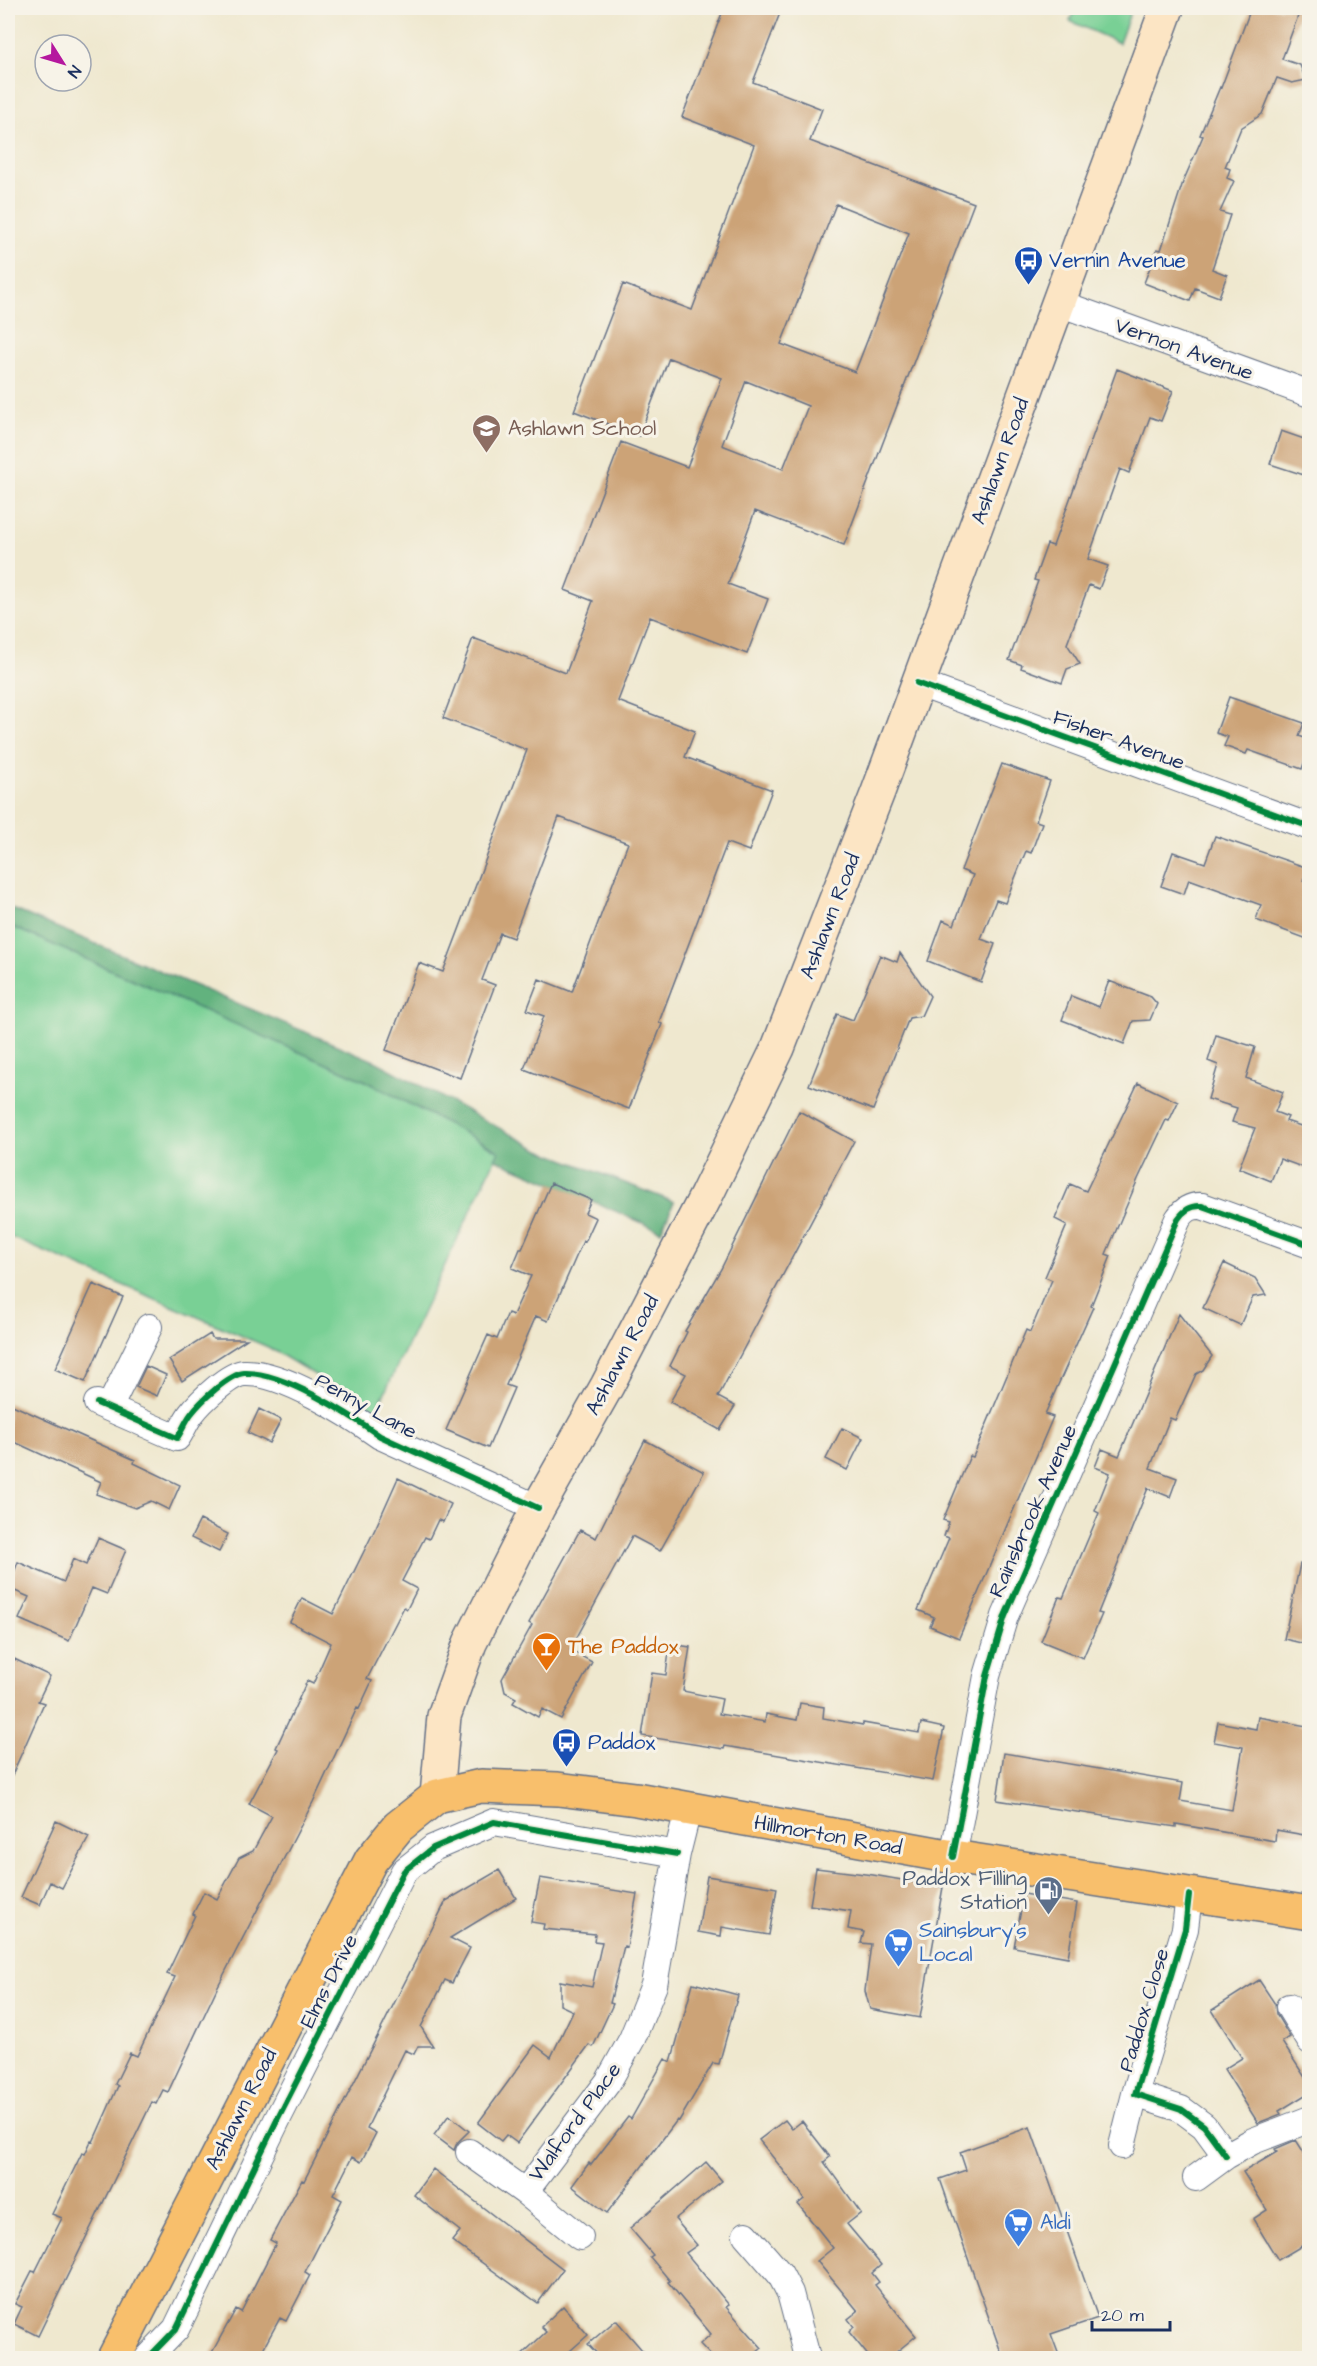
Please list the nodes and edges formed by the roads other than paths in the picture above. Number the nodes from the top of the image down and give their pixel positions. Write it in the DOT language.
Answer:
graph roads {
  1 [pos="1167,8"];
  2 [pos="1059,303"];
  3 [pos="1310,394"];
  4 [pos="917,683"];
  5 [pos="1310,827"];
  6 [pos="1310,1245"];
  7 [pos="149,1326"];
  8 [pos="538,1508"];
  9 [pos="437,1796"];
  10 [pos="687,1810"];
  11 [pos="677,1854"];
  12 [pos="953,1857"];
  13 [pos="371,1860"];
  14 [pos="1190,1895"];
  15 [pos="1310,1913"];
  16 [pos="1289,2007"];
  17 [pos="1310,2041"];
  18 [pos="1136,2094"];
  19 [pos="1309,2122"];
  20 [pos="1122,2146"];
  21 [pos="469,2152"];
  22 [pos="1226,2156"];
  23 [pos="1196,2178"];
  24 [pos="525,2192"];
  25 [pos="746,2235"];
  26 [pos="580,2237"];
  27 [pos="114,2358"];
  28 [pos="148,2358"];
  29 [pos="805,2358"];
  1 -- 2 [label="main road, Ashlawn Road"];
  2 -- 3 [label="street, Vernon Avenue"];
  2 -- 4 [label="main road, Ashlawn Road"];
  4 -- 5 [label="street, Fisher Avenue"];
  4 -- 8 [label="main road, Ashlawn Road"];
  6 -- 12 [label="street, Rainsbrook Avenue"];
  7 -- 8 [label="street, Penny Lane"];
  8 -- 9 [label="main road, Ashlawn Road"];
  9 -- 10 [label="highway, Hillmorton Road"];
  9 -- 13 [label="highway, Hillmorton Road"];
  10 -- 11 [label="street, Walford Place"];
  10 -- 12 [label="highway, Hillmorton Road"];
  11 -- 24 [label="street, Walford Place"];
  11 -- 28 [label="street, Elms Drive"];
  12 -- 14 [label="highway, Hillmorton Road"];
  13 -- 27 [label="highway, Ashlawn Road"];
  14 -- 15 [label="highway, Hillmorton Road"];
  14 -- 18 [label="street, Paddox Close"];
  16 -- 17 [label="street"];
  18 -- 20 [label="street"];
  18 -- 22 [label="street, Paddox Close"];
  19 -- 22 [label="street"];
  21 -- 24 [label="street, Walford Place"];
  22 -- 23 [label="street"];
  24 -- 26 [label="street, Walford Place"];
  25 -- 29 [label="street"];
}
